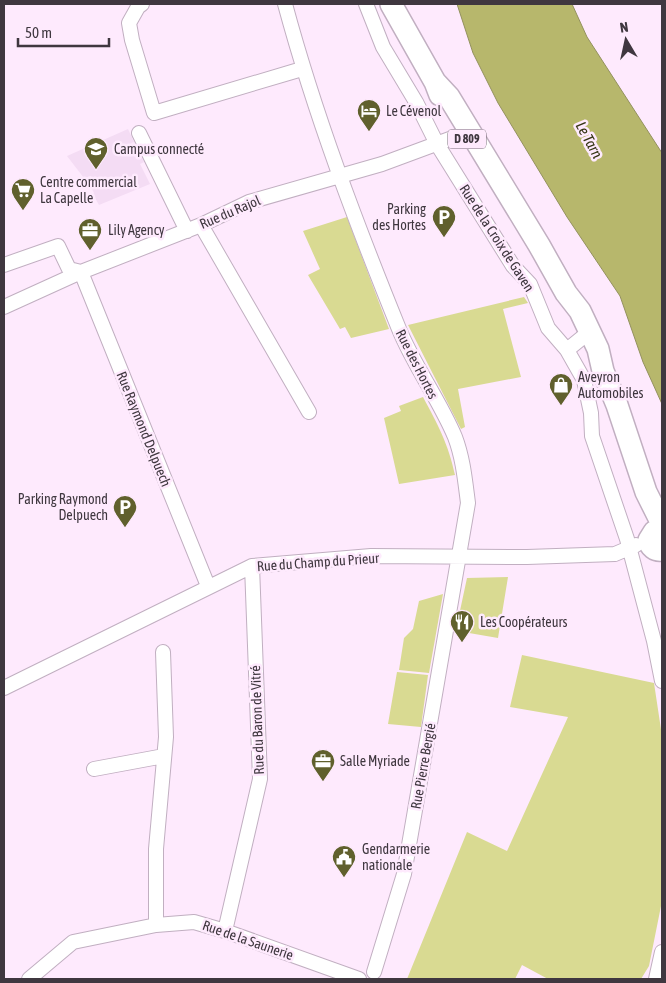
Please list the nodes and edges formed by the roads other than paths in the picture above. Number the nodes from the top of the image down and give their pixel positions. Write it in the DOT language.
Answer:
graph roads {
  1 [pos="142,4"];
  2 [pos="285,4"];
  3 [pos="366,4"];
  4 [pos="392,4"];
  5 [pos="302,69"];
  6 [pos="435,82"];
  7 [pos="139,132"];
  8 [pos="463,134"];
  9 [pos="437,144"];
  10 [pos="340,176"];
  11 [pos="506,192"];
  12 [pos="201,225"];
  13 [pos="187,230"];
  14 [pos="4,265"];
  15 [pos="81,272"];
  16 [pos="566,293"];
  17 [pos="4,307"];
  18 [pos="583,337"];
  19 [pos="567,350"];
  20 [pos="603,371"];
  21 [pos="309,412"];
  22 [pos="658,543"];
  23 [pos="628,549"];
  24 [pos="459,557"];
  25 [pos="252,566"];
  26 [pos="208,586"];
  27 [pos="163,652"];
  28 [pos="662,681"];
  29 [pos="4,688"];
  30 [pos="164,756"];
  31 [pos="94,770"];
  32 [pos="156,925"];
  33 [pos="225,931"];
  34 [pos="662,952"];
  35 [pos="377,976"];
  36 [pos="29,979"];
  37 [pos="359,979"];
  38 [pos="656,979"];
  1 -- 5 [label="street"];
  2 -- 5 [label="street, Rue des Hortes"];
  3 -- 9 [label="street, Rue de la Croix de Gaven"];
  4 -- 6 [label="main road, D 809"];
  5 -- 10 [label="street, Rue des Hortes"];
  6 -- 8 [label="main road, D 809"];
  6 -- 11 [label="main road, D 809"];
  7 -- 13 [label="street"];
  8 -- 9 [label="street, Rue du Rajol"];
  8 -- 11 [label="main road, D 809"];
  9 -- 10 [label="street, Rue du Rajol"];
  9 -- 19 [label="street, Rue de la Croix de Gaven"];
  10 -- 12 [label="street, Rue du Rajol"];
  10 -- 24 [label="street, Rue des Hortes"];
  11 -- 16 [label="main road, D 809"];
  12 -- 13 [label="street, Rue du Rajol"];
  12 -- 21 [label="street"];
  13 -- 15 [label="street, Rue du Rajol"];
  14 -- 15 [label="street"];
  15 -- 17 [label="street, Rue du Rajol"];
  15 -- 26 [label="street, Rue Raymond Delpuech"];
  16 -- 18 [label="main road, D 809"];
  16 -- 20 [label="main road, D 809"];
  18 -- 19 [label="street"];
  18 -- 20 [label="main road, D 809"];
  19 -- 23 [label="street, Rue de la Croix de Gaven"];
  20 -- 22 [label="main road, D 809"];
  22 -- 23 [label="street, Rue du Champ du Prieur"];
  23 -- 24 [label="street, Rue du Champ du Prieur"];
  23 -- 28 [label="street, Rue de la Croix de Gaven"];
  24 -- 25 [label="street, Rue du Champ du Prieur"];
  24 -- 35 [label="street, Rue Pierre Bergié"];
  25 -- 26 [label="street, Rue du Champ du Prieur"];
  25 -- 33 [label="street, Rue du Baron de Vitré"];
  26 -- 29 [label="street, Rue du Champ du Prieur"];
  27 -- 30 [label="street"];
  30 -- 31 [label="street"];
  30 -- 32 [label="street"];
  32 -- 33 [label="street, Rue de la Saunerie"];
  32 -- 36 [label="street, Rue de la Saunerie"];
  33 -- 37 [label="street, Rue de la Saunerie"];
  34 -- 38 [label="street"];
  35 -- 37 [label="street"];
}
